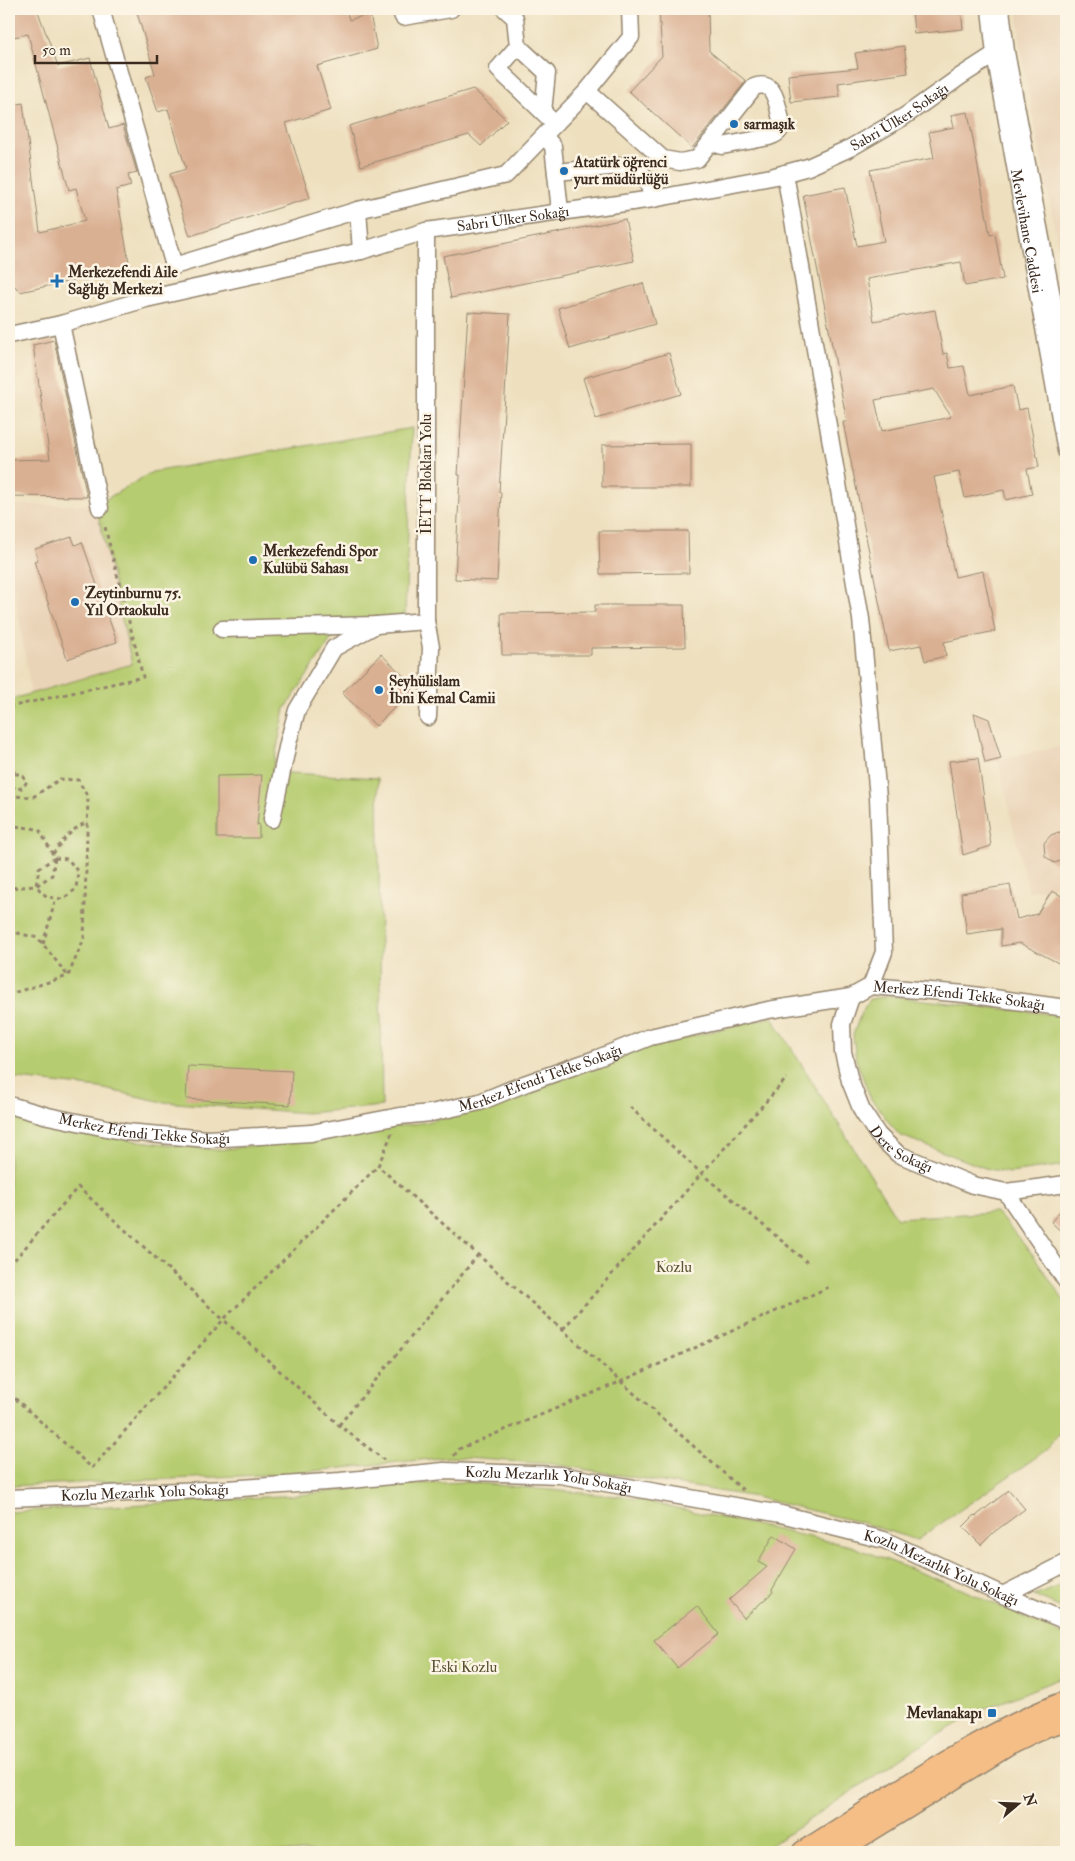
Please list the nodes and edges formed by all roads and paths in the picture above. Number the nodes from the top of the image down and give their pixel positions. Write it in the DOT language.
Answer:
graph roads {
  1 [pos="101,9"];
  2 [pos="400,9"];
  3 [pos="451,9"];
  4 [pos="505,9"];
  5 [pos="630,9"];
  6 [pos="990,9"];
  7 [pos="1001,9"];
  8 [pos="518,46"];
  9 [pos="1000,53"];
  10 [pos="587,91"];
  11 [pos="543,112"];
  12 [pos="549,130"];
  13 [pos="710,142"];
  14 [pos="556,172"];
  15 [pos="785,173"];
  16 [pos="653,199"];
  17 [pos="358,210"];
  18 [pos="560,211"];
  19 [pos="426,231"];
  20 [pos="361,251"];
  21 [pos="61,324"];
  22 [pos="9,335"];
  23 [pos="1066,371"];
  24 [pos="1066,452"];
  25 [pos="100,508"];
  26 [pos="426,621"];
  27 [pos="376,625"];
  28 [pos="222,629"];
  29 [pos="9,707"];
  30 [pos="428,717"];
  31 [pos="9,762"];
  32 [pos="15,774"];
  33 [pos="12,785"];
  34 [pos="10,796"];
  35 [pos="9,812"];
  36 [pos="272,819"];
  37 [pos="88,822"];
  38 [pos="9,829"];
  39 [pos="54,856"];
  40 [pos="36,886"];
  41 [pos="9,888"];
  42 [pos="56,898"];
  43 [pos="9,931"];
  44 [pos="43,944"];
  45 [pos="68,976"];
  46 [pos="871,986"];
  47 [pos="9,992"];
  48 [pos="851,997"];
  49 [pos="1066,1008"];
  50 [pos="787,1078"];
  51 [pos="9,1105"];
  52 [pos="630,1107"];
  53 [pos="400,1116"];
  54 [pos="378,1166"];
  55 [pos="702,1174"];
  56 [pos="1066,1184"];
  57 [pos="1006,1192"];
  58 [pos="478,1255"];
  59 [pos="808,1262"];
  60 [pos="9,1266"];
  61 [pos="1066,1282"];
  62 [pos="829,1287"];
  63 [pos="224,1320"];
  64 [pos="563,1329"];
  65 [pos="622,1382"];
  66 [pos="9,1393"];
  67 [pos="339,1425"];
  68 [pos="444,1471"];
  69 [pos="403,1475"];
  70 [pos="746,1492"];
  71 [pos="9,1498"];
  72 [pos="1066,1563"];
  73 [pos="1002,1595"];
  74 [pos="1066,1621"];
  75 [pos="1066,1702"];
  76 [pos="1066,1720"];
  77 [pos="803,1852"];
  78 [pos="835,1852"];
  1 -- 17 [label="street"];
  2 -- 3 [label="street"];
  4 -- 8 [label="street"];
  5 -- 10 [label="street"];
  6 -- 9 [label="street, Mevlevihane Caddesi"];
  7 -- 9 [label="street, Mevlevihane Caddesi"];
  8 -- 11 [label="street"];
  8 -- 11 [label="street"];
  9 -- 15 [label="street, Sabri Ülker Sokağı"];
  9 -- 23 [label="street, Mevlevihane Caddesi"];
  9 -- 24 [label="street, Mevlevihane Caddesi"];
  10 -- 12 [label="street"];
  10 -- 13 [label="street"];
  11 -- 12 [label="street"];
  12 -- 14 [label="street"];
  12 -- 17 [label="street"];
  13 -- 13 [label="street"];
  14 -- 16 [label="street"];
  14 -- 18 [label="street"];
  15 -- 16 [label="street, Sabri Ülker Sokağı"];
  15 -- 46 [label="street"];
  16 -- 18 [label="street, Sabri Ülker Sokağı"];
  17 -- 20 [label="street"];
  18 -- 19 [label="street, Sabri Ülker Sokağı"];
  19 -- 20 [label="street, Sabri Ülker Sokağı"];
  19 -- 26 [label="street, İETT Blokları Yolu"];
  20 -- 21 [label="street, Sabri Ülker Sokağı"];
  21 -- 22 [label="street, Sabri Ülker Sokağı"];
  21 -- 25 [label="street"];
  25 -- 29 [label="path"];
  26 -- 27 [label="street"];
  26 -- 30 [label="street, İETT Blokları Yolu"];
  27 -- 28 [label="street"];
  27 -- 36 [label="street"];
  31 -- 32 [label="path"];
  32 -- 33 [label="path"];
  32 -- 33 [label="path"];
  33 -- 34 [label="path"];
  34 -- 35 [label="path"];
  34 -- 37 [label="path"];
  37 -- 39 [label="path"];
  37 -- 45 [label="path"];
  38 -- 39 [label="path"];
  39 -- 40 [label="path"];
  39 -- 40 [label="path"];
  39 -- 42 [label="path"];
  40 -- 41 [label="path"];
  40 -- 42 [label="path"];
  42 -- 44 [label="path"];
  43 -- 44 [label="path"];
  44 -- 45 [label="path"];
  45 -- 47 [label="path"];
  46 -- 48 [label="street, Merkez Efendi Tekke Sokağı"];
  46 -- 49 [label="street, Merkez Efendi Tekke Sokağı"];
  48 -- 53 [label="street, Merkez Efendi Tekke Sokağı"];
  48 -- 57 [label="street, Dere Sokağı"];
  50 -- 55 [label="path"];
  51 -- 53 [label="street, Merkez Efendi Tekke Sokağı"];
  52 -- 55 [label="path"];
  53 -- 54 [label="path"];
  54 -- 58 [label="path"];
  54 -- 63 [label="path"];
  55 -- 59 [label="path"];
  55 -- 64 [label="path"];
  56 -- 57 [label="street, Dere Sokağı"];
  57 -- 61 [label="street"];
  58 -- 64 [label="path"];
  58 -- 67 [label="path"];
  60 -- 63 [label="path"];
  62 -- 65 [label="path"];
  63 -- 66 [label="path"];
  63 -- 67 [label="path"];
  64 -- 65 [label="path"];
  65 -- 68 [label="path"];
  65 -- 70 [label="path"];
  67 -- 69 [label="path"];
  68 -- 69 [label="street, Kozlu Mezarlık Yolu Sokağı"];
  68 -- 73 [label="street, Kozlu Mezarlık Yolu Sokağı"];
  69 -- 71 [label="street, Kozlu Mezarlık Yolu Sokağı"];
  72 -- 73 [label="street"];
  73 -- 74 [label="street, Kozlu Mezarlık Yolu Sokağı"];
  75 -- 77 [label="main road"];
  76 -- 78 [label="main road"];
}
